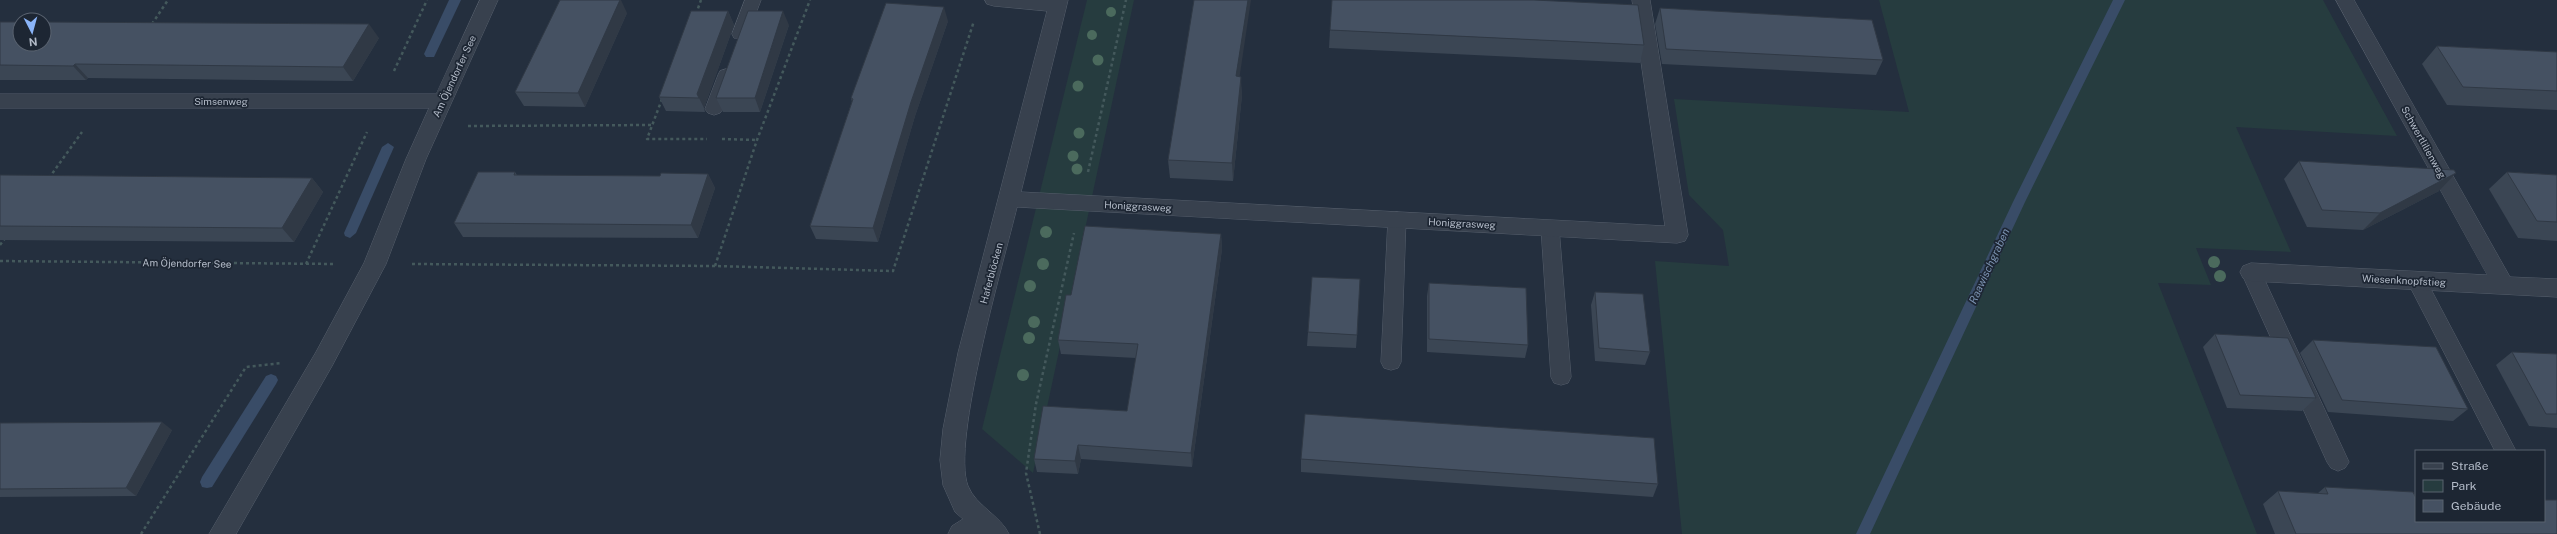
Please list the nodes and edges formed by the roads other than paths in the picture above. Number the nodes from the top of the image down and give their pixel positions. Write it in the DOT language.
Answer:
graph roads {
  1 [pos="489,0"];
  2 [pos="753,0"];
  3 [pos="994,0"];
  4 [pos="1641,0"];
  5 [pos="2345,0"];
  6 [pos="1058,3"];
  7 [pos="0,101"];
  8 [pos="442,101"];
  9 [pos="714,109"];
  10 [pos="1010,199"];
  11 [pos="1397,220"];
  12 [pos="1550,228"];
  13 [pos="2251,272"];
  14 [pos="2417,280"];
  15 [pos="2503,285"];
  16 [pos="2557,288"];
  17 [pos="1391,362"];
  18 [pos="1561,377"];
  19 [pos="2505,450"];
  20 [pos="2338,462"];
  21 [pos="979,530"];
  22 [pos="222,534"];
  1 -- 8 [label="street, Am Öjendorfer See"];
  2 -- 9 [label="lane"];
  3 -- 6 [label="street"];
  4 -- 12 [label="street, Honiggrasweg"];
  5 -- 15 [label="street, Schwertlilienweg"];
  6 -- 10 [label="street, Haferblöcken"];
  7 -- 8 [label="street, Simsenweg"];
  8 -- 22 [label="street, Am Öjendorfer See"];
  10 -- 11 [label="street, Honiggrasweg"];
  10 -- 21 [label="street, Haferblöcken"];
  11 -- 12 [label="street, Honiggrasweg"];
  11 -- 17 [label="lane"];
  12 -- 18 [label="lane"];
  13 -- 14 [label="street, Wiesenknopfstieg"];
  13 -- 20 [label="lane"];
  14 -- 15 [label="street, Wiesenknopfstieg"];
  14 -- 19 [label="lane"];
  15 -- 16 [label="street, Wiesenknopfstieg"];
}
